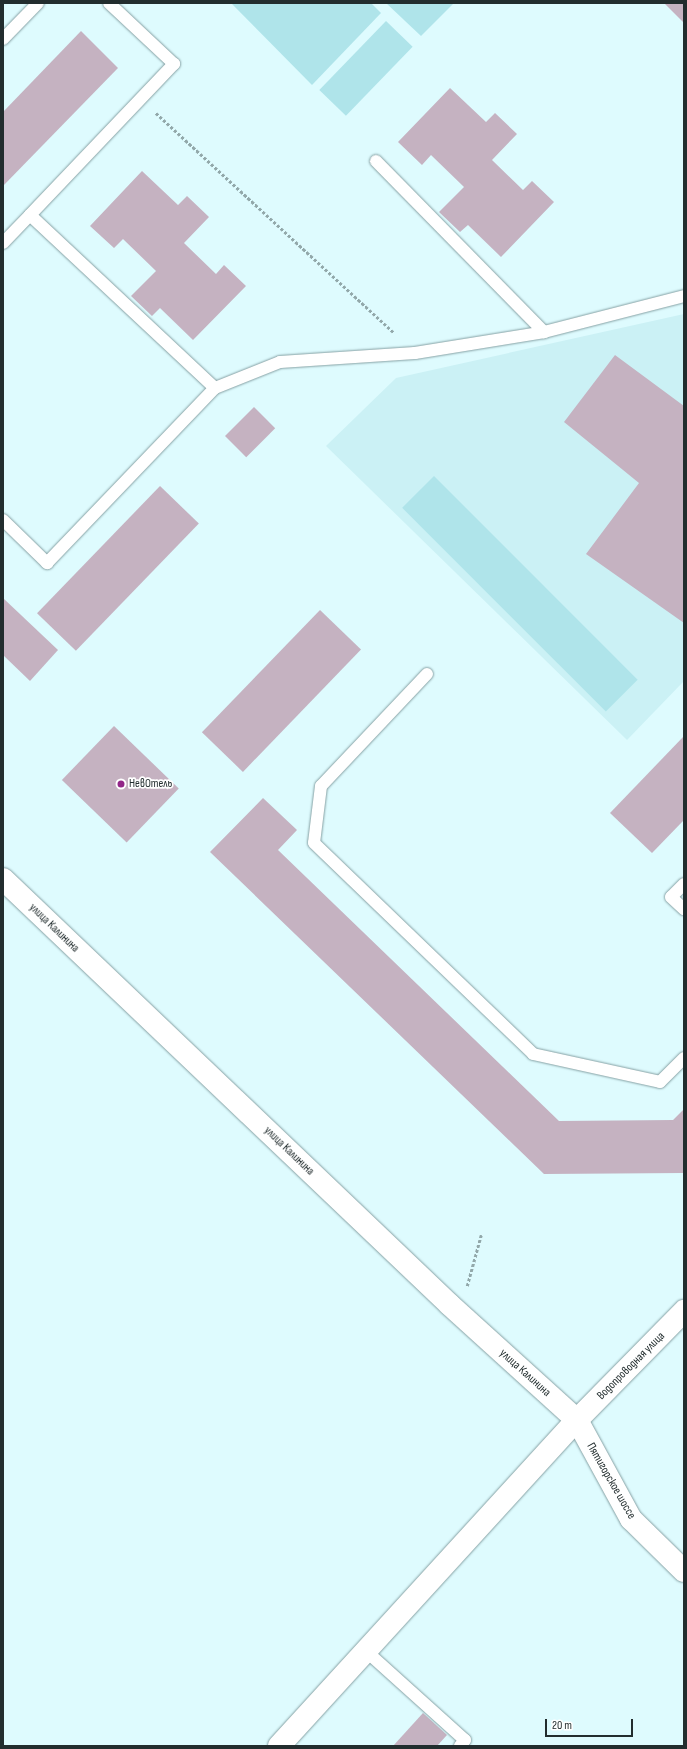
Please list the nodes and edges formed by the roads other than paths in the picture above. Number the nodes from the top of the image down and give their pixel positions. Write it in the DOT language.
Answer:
graph roads {
  1 [pos="38,3"];
  2 [pos="109,3"];
  3 [pos="3,39"];
  4 [pos="376,161"];
  5 [pos="30,214"];
  6 [pos="3,242"];
  7 [pos="684,296"];
  8 [pos="544,332"];
  9 [pos="215,388"];
  10 [pos="3,520"];
  11 [pos="427,674"];
  12 [pos="3,879"];
  13 [pos="684,884"];
  14 [pos="684,910"];
  15 [pos="684,1058"];
  16 [pos="684,1311"];
  17 [pos="577,1420"];
  18 [pos="684,1571"];
  19 [pos="366,1651"];
  20 [pos="279,1746"];
  21 [pos="460,1746"];
  1 -- 3 [label="lane"];
  2 -- 5 [label="lane"];
  4 -- 8 [label="lane"];
  5 -- 6 [label="lane"];
  5 -- 9 [label="lane"];
  7 -- 8 [label="lane"];
  8 -- 9 [label="lane"];
  9 -- 10 [label="lane"];
  11 -- 15 [label="lane"];
  12 -- 17 [label="main road, улица Калинина"];
  13 -- 14 [label="lane"];
  16 -- 17 [label="main road, Водопроводная улица"];
  17 -- 18 [label="main road, Пятигорское шоссе"];
  17 -- 19 [label="main road, Водопроводная улица"];
  19 -- 20 [label="main road, Водопроводная улица"];
  19 -- 21 [label="lane"];
}
